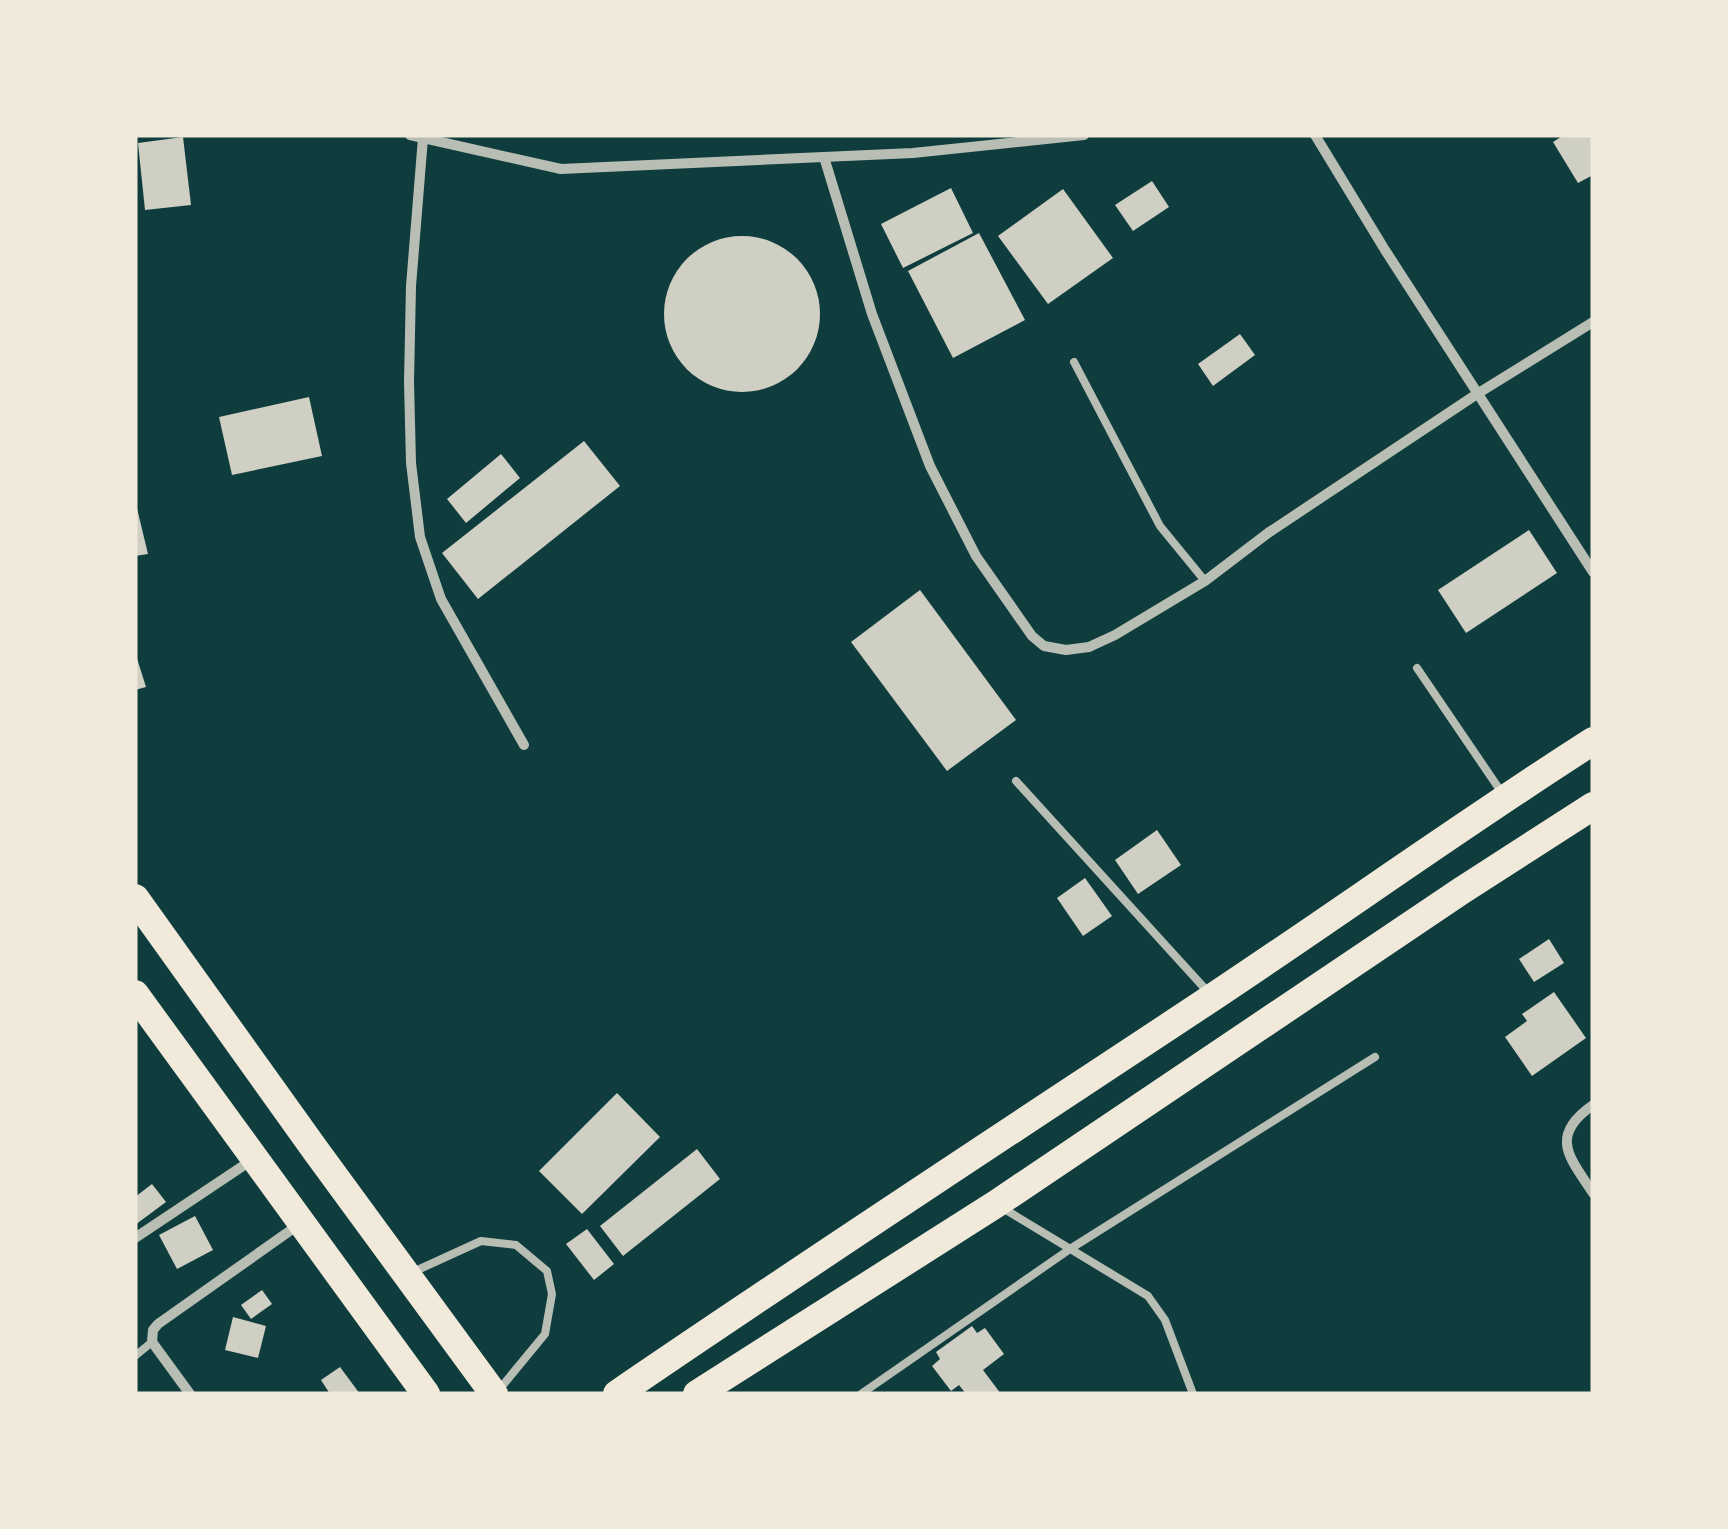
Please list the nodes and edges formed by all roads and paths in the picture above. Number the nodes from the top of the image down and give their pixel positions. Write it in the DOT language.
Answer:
graph roads {
  1 [pos="410,135"];
  2 [pos="1084,135"];
  3 [pos="1314,135"];
  4 [pos="422,138"];
  5 [pos="824,157"];
  6 [pos="1593,322"];
  7 [pos="1074,362"];
  8 [pos="1477,394"];
  9 [pos="1593,572"];
  10 [pos="1205,582"];
  11 [pos="1417,668"];
  12 [pos="1593,741"];
  13 [pos="524,746"];
  14 [pos="1016,781"];
  15 [pos="1504,797"];
  16 [pos="1593,806"];
  17 [pos="135,898"];
  18 [pos="135,994"];
  19 [pos="1213,997"];
  20 [pos="1375,1057"];
  21 [pos="1593,1105"];
  22 [pos="255,1158"];
  23 [pos="1593,1194"];
  24 [pos="996,1204"];
  25 [pos="302,1222"];
  26 [pos="135,1238"];
  27 [pos="1070,1249"];
  28 [pos="407,1275"];
  29 [pos="152,1342"];
  30 [pos="135,1356"];
  31 [pos="715,1385"];
  32 [pos="190,1394"];
  33 [pos="426,1394"];
  34 [pos="495,1394"];
  35 [pos="617,1394"];
  36 [pos="698,1394"];
  37 [pos="861,1394"];
  38 [pos="1193,1394"];
  1 -- 4 [label="street"];
  2 -- 5 [label="street"];
  3 -- 8 [label="street"];
  4 -- 5 [label="street"];
  4 -- 13 [label="street"];
  5 -- 10 [label="street"];
  6 -- 8 [label="street"];
  7 -- 10 [label="lane"];
  8 -- 9 [label="street"];
  8 -- 10 [label="street"];
  11 -- 15 [label="lane"];
  12 -- 15 [label="highway"];
  14 -- 19 [label="lane"];
  15 -- 19 [label="highway"];
  16 -- 24 [label="highway"];
  17 -- 28 [label="highway"];
  18 -- 22 [label="highway"];
  19 -- 35 [label="highway"];
  20 -- 27 [label="lane"];
  21 -- 23 [label="street"];
  22 -- 25 [label="highway"];
  22 -- 26 [label="street"];
  24 -- 27 [label="lane"];
  24 -- 31 [label="highway"];
  25 -- 29 [label="street"];
  25 -- 33 [label="highway"];
  27 -- 37 [label="lane"];
  27 -- 38 [label="lane"];
  28 -- 34 [label="highway"];
  28 -- 34 [label="lane"];
  29 -- 30 [label="lane"];
  29 -- 32 [label="street"];
  31 -- 36 [label="highway"];
}
